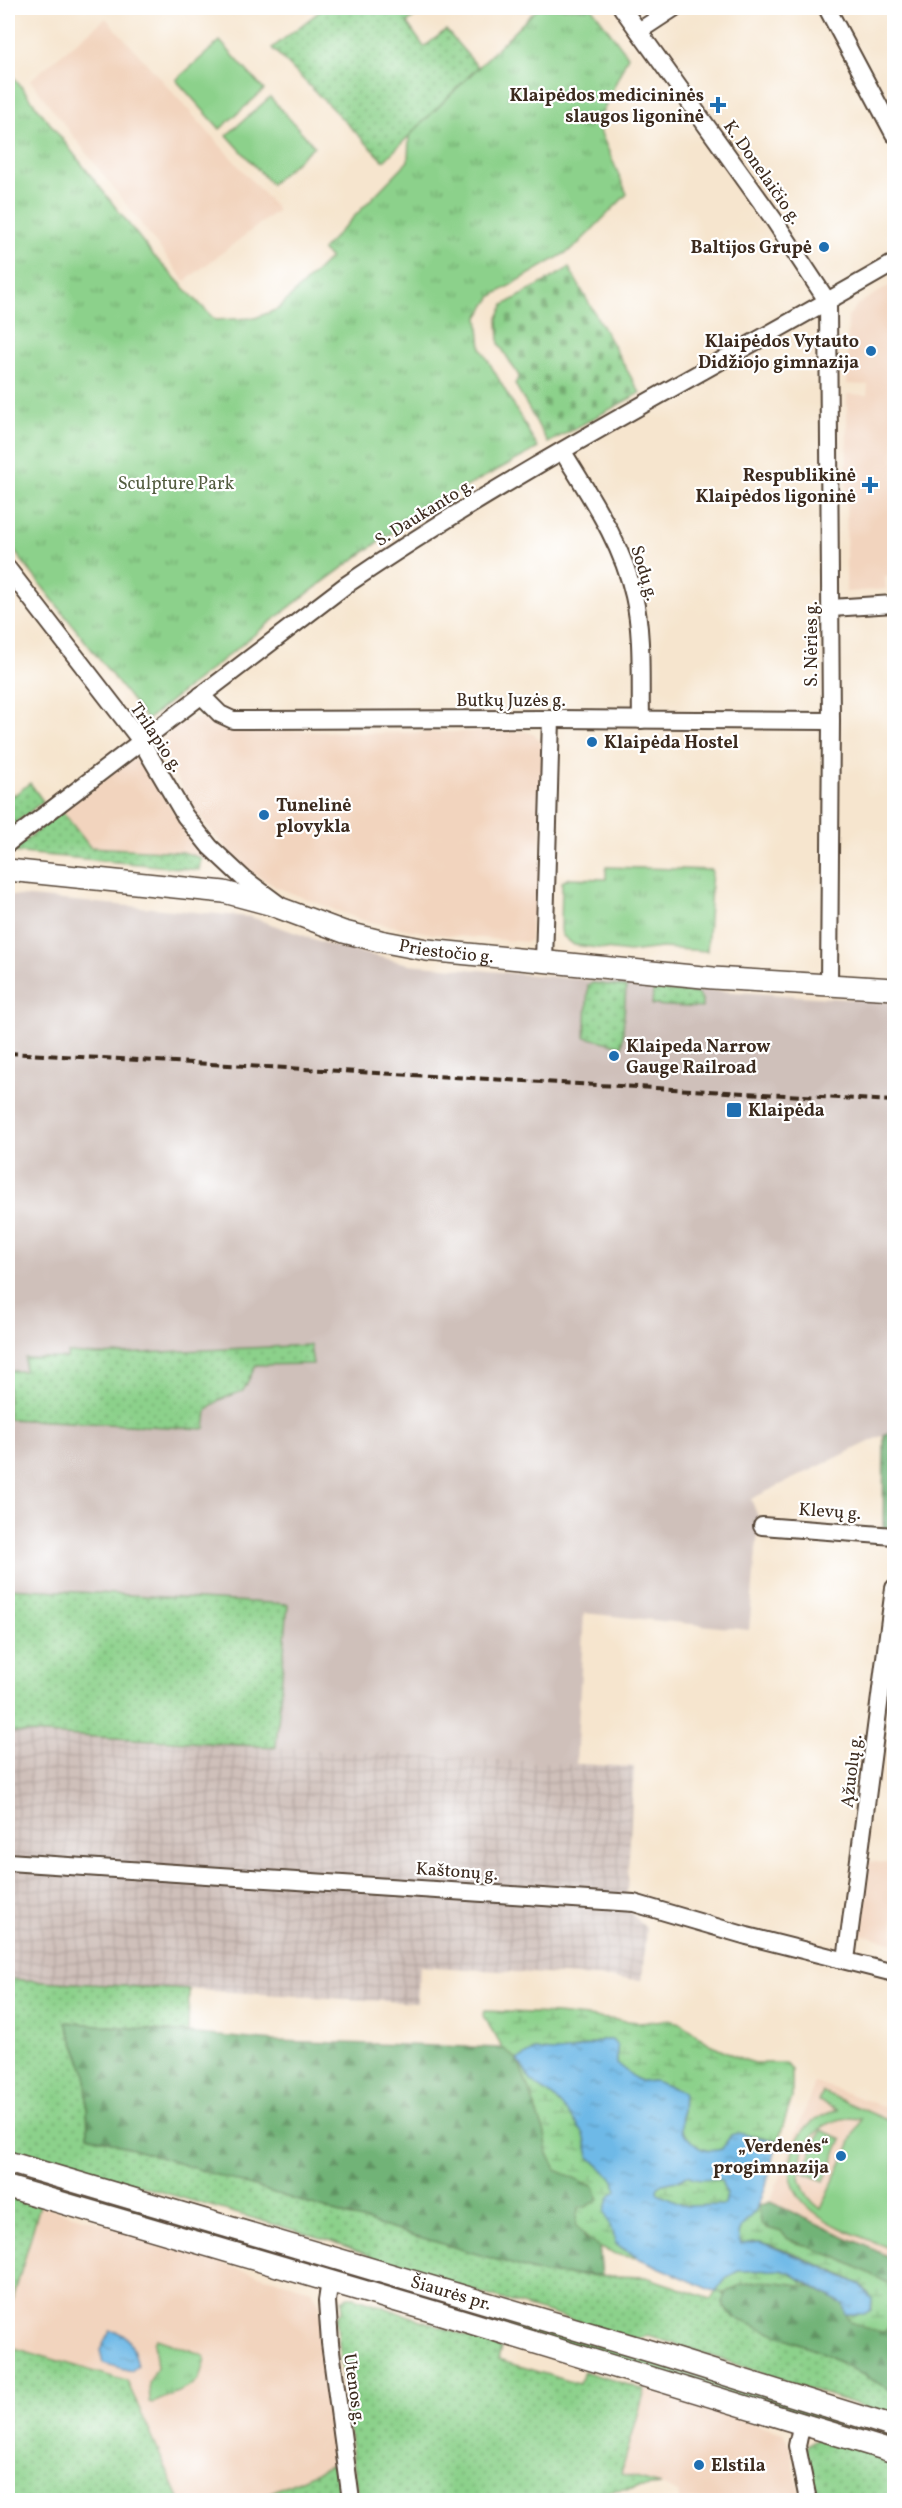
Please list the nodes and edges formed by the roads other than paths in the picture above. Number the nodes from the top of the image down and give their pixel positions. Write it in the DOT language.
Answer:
graph roads {
  1 [pos="622,8"];
  2 [pos="674,8"];
  3 [pos="827,8"];
  4 [pos="639,31"];
  5 [pos="894,134"];
  6 [pos="894,263"];
  7 [pos="828,302"];
  8 [pos="563,452"];
  9 [pos="8,568"];
  10 [pos="894,604"];
  11 [pos="831,608"];
  12 [pos="201,695"];
  13 [pos="551,719"];
  14 [pos="641,720"];
  15 [pos="831,722"];
  16 [pos="141,741"];
  17 [pos="8,843"];
  18 [pos="8,870"];
  19 [pos="289,911"];
  20 [pos="544,962"];
  21 [pos="829,985"];
  22 [pos="894,989"];
  23 [pos="762,1526"];
  24 [pos="894,1536"];
  25 [pos="894,1588"];
  26 [pos="8,1862"];
  27 [pos="846,1960"];
  28 [pos="894,1973"];
  29 [pos="8,2162"];
  30 [pos="8,2187"];
  31 [pos="183,2214"];
  32 [pos="177,2237"];
  33 [pos="330,2282"];
  34 [pos="802,2422"];
  35 [pos="894,2427"];
  36 [pos="894,2452"];
  37 [pos="351,2500"];
  38 [pos="808,2500"];
  1 -- 4 [label="street, K. Donelaičio g."];
  2 -- 4 [label="street"];
  3 -- 5 [label="street"];
  4 -- 7 [label="street, K. Donelaičio g."];
  6 -- 7 [label="street, S. Daukanto g."];
  7 -- 8 [label="street, S. Daukanto g."];
  7 -- 11 [label="street, S. Nėries g."];
  8 -- 12 [label="street, S. Daukanto g."];
  8 -- 14 [label="street, Sodų g."];
  9 -- 16 [label="street, Trilapio g."];
  10 -- 11 [label="street"];
  11 -- 15 [label="street, S. Nėries g."];
  12 -- 13 [label="street, Butkų Juzės g."];
  12 -- 16 [label="street, S. Daukanto g."];
  13 -- 14 [label="street, Butkų Juzės g."];
  13 -- 20 [label="street"];
  14 -- 15 [label="street, Butkų Juzės g."];
  15 -- 21 [label="street, S. Nėries g."];
  16 -- 17 [label="street, S. Daukanto g."];
  16 -- 19 [label="street, Trilapio g."];
  18 -- 19 [label="main road, Priestočio g."];
  19 -- 20 [label="main road, Priestočio g."];
  20 -- 21 [label="main road, Priestočio g."];
  21 -- 22 [label="main road, Priestočio g."];
  23 -- 24 [label="street, Klevų g."];
  25 -- 27 [label="street, Ąžuolų g."];
  26 -- 27 [label="street, Kaštonų g."];
  27 -- 28 [label="street, Kaštonų g."];
  29 -- 31 [label="main road, Šiaurės pr."];
  30 -- 32 [label="main road, Šiaurės pr."];
  31 -- 32 [label="main road"];
  31 -- 35 [label="main road, Šiaurės pr."];
  32 -- 33 [label="main road, Šiaurės pr."];
  33 -- 34 [label="main road, Šiaurės pr."];
  33 -- 37 [label="street, Utenos g."];
  34 -- 36 [label="main road, Šiaurės pr."];
  34 -- 38 [label="street"];
}
